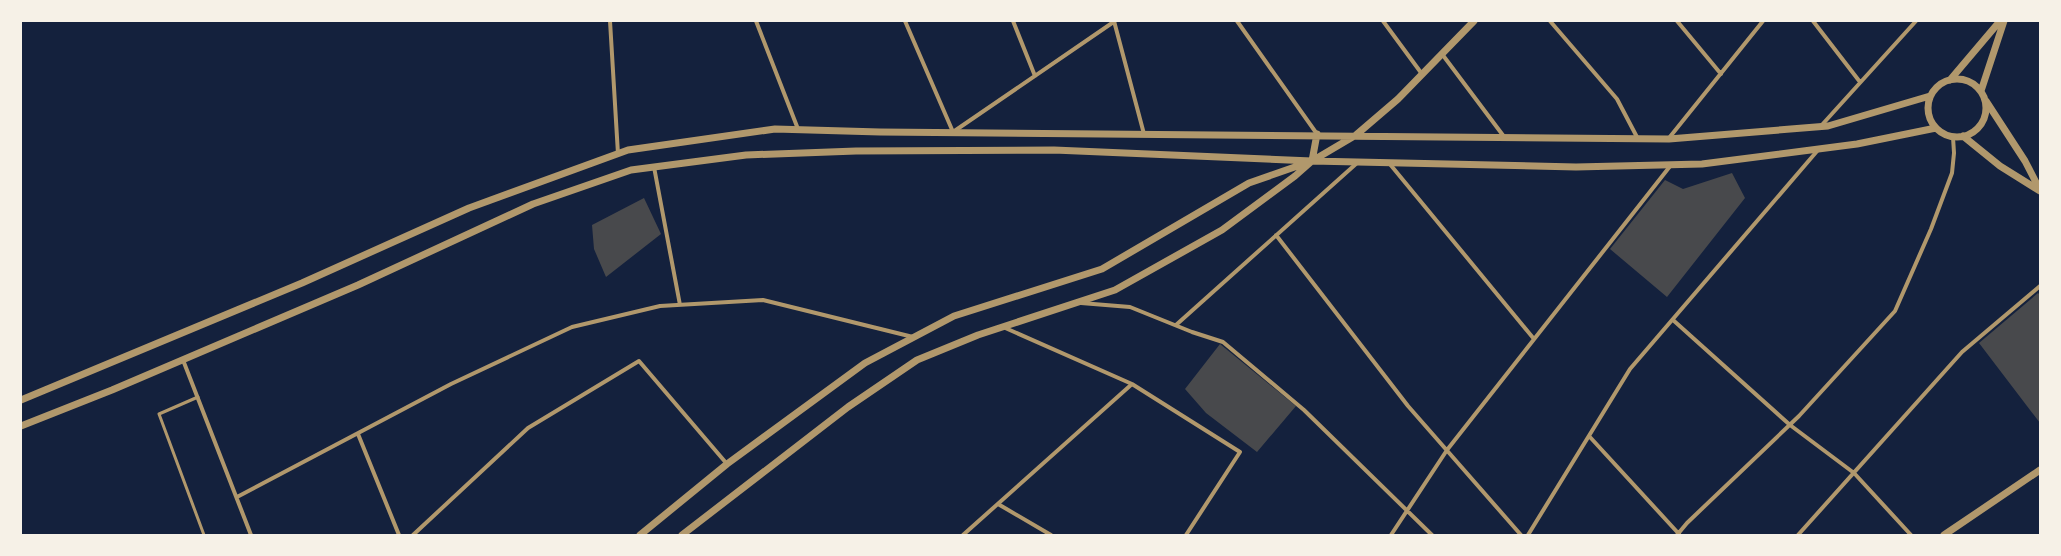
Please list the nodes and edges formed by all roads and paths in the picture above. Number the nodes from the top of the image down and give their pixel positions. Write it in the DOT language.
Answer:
graph roads {
  1 [pos="610,21"];
  2 [pos="756,21"];
  3 [pos="905,21"];
  4 [pos="1013,21"];
  5 [pos="1114,21"];
  6 [pos="1237,21"];
  7 [pos="1383,21"];
  8 [pos="1474,21"];
  9 [pos="1550,21"];
  10 [pos="1677,21"];
  11 [pos="1763,21"];
  12 [pos="1812,21"];
  13 [pos="1916,21"];
  14 [pos="2000,21"];
  15 [pos="2004,21"];
  16 [pos="1442,54"];
  17 [pos="1422,74"];
  18 [pos="1721,74"];
  19 [pos="1035,76"];
  20 [pos="1950,80"];
  21 [pos="1860,82"];
  22 [pos="1981,91"];
  23 [pos="1930,96"];
  24 [pos="1985,100"];
  25 [pos="1820,127"];
  26 [pos="1936,128"];
  27 [pos="798,129"];
  28 [pos="953,132"];
  29 [pos="1144,134"];
  30 [pos="1317,134"];
  31 [pos="1356,135"];
  32 [pos="1962,136"];
  33 [pos="1953,137"];
  34 [pos="1505,138"];
  35 [pos="1638,139"];
  36 [pos="1669,139"];
  37 [pos="1819,149"];
  38 [pos="618,154"];
  39 [pos="1312,161"];
  40 [pos="1358,162"];
  41 [pos="1389,162"];
  42 [pos="1671,165"];
  43 [pos="654,167"];
  44 [pos="2040,190"];
  45 [pos="1276,234"];
  46 [pos="2040,286"];
  47 [pos="1078,303"];
  48 [pos="680,305"];
  49 [pos="1673,320"];
  50 [pos="1176,325"];
  51 [pos="1003,327"];
  52 [pos="914,338"];
  53 [pos="1534,339"];
  54 [pos="183,360"];
  55 [pos="1132,384"];
  56 [pos="198,397"];
  57 [pos="21,400"];
  58 [pos="1790,425"];
  59 [pos="21,426"];
  60 [pos="358,434"];
  61 [pos="1589,436"];
  62 [pos="1447,450"];
  63 [pos="727,464"];
  64 [pos="2040,470"];
  65 [pos="1854,473"];
  66 [pos="237,497"];
  67 [pos="998,504"];
  68 [pos="1407,511"];
  69 [pos="1679,534"];
  70 [pos="204,535"];
  71 [pos="251,535"];
  72 [pos="399,535"];
  73 [pos="413,535"];
  74 [pos="640,535"];
  75 [pos="682,535"];
  76 [pos="963,535"];
  77 [pos="1051,535"];
  78 [pos="1186,535"];
  79 [pos="1391,535"];
  80 [pos="1432,535"];
  81 [pos="1521,535"];
  82 [pos="1528,535"];
  83 [pos="1798,535"];
  84 [pos="1911,535"];
  85 [pos="1944,535"];
  1 -- 38 [label="street"];
  2 -- 27 [label="street"];
  3 -- 28 [label="street"];
  4 -- 19 [label="street"];
  5 -- 19 [label="street"];
  5 -- 29 [label="street"];
  6 -- 30 [label="street"];
  7 -- 17 [label="street"];
  8 -- 16 [label="street"];
  9 -- 35 [label="street"];
  10 -- 18 [label="street"];
  11 -- 18 [label="street"];
  12 -- 21 [label="street"];
  13 -- 21 [label="street"];
  14 -- 20 [label="street"];
  15 -- 22 [label="street"];
  16 -- 17 [label="street"];
  16 -- 34 [label="street"];
  17 -- 31 [label="street"];
  18 -- 36 [label="street"];
  19 -- 28 [label="street"];
  20 -- 22 [label="street"];
  20 -- 23 [label="street"];
  21 -- 25 [label="street"];
  22 -- 24 [label="street"];
  23 -- 25 [label="street"];
  23 -- 26 [label="street"];
  24 -- 32 [label="street"];
  24 -- 44 [label="street"];
  25 -- 36 [label="street"];
  26 -- 33 [label="street"];
  26 -- 37 [label="street"];
  27 -- 28 [label="street"];
  27 -- 38 [label="street"];
  28 -- 29 [label="street"];
  29 -- 30 [label="street"];
  30 -- 31 [label="street"];
  30 -- 39 [label="street"];
  31 -- 34 [label="street"];
  31 -- 39 [label="street"];
  32 -- 33 [label="street"];
  32 -- 44 [label="street"];
  33 -- 58 [label="street"];
  34 -- 35 [label="street"];
  35 -- 36 [label="street"];
  37 -- 42 [label="street"];
  37 -- 49 [label="street"];
  38 -- 57 [label="street"];
  39 -- 40 [label="street"];
  39 -- 43 [label="street"];
  39 -- 47 [label="street"];
  39 -- 52 [label="street"];
  40 -- 41 [label="street"];
  40 -- 45 [label="street"];
  41 -- 42 [label="street"];
  41 -- 53 [label="street"];
  42 -- 53 [label="street"];
  43 -- 48 [label="street"];
  43 -- 54 [label="street"];
  45 -- 50 [label="street"];
  45 -- 62 [label="street"];
  46 -- 65 [label="street"];
  47 -- 50 [label="street"];
  47 -- 51 [label="street"];
  48 -- 52 [label="street"];
  48 -- 60 [label="street"];
  49 -- 58 [label="street"];
  49 -- 61 [label="street"];
  50 -- 68 [label="street"];
  51 -- 55 [label="street"];
  51 -- 75 [label="street"];
  52 -- 63 [label="street"];
  53 -- 62 [label="street"];
  54 -- 56 [label="street"];
  54 -- 59 [label="street"];
  55 -- 67 [label="street"];
  55 -- 78 [label="street"];
  56 -- 66 [label="street"];
  56 -- 70 [label="lane"];
  58 -- 65 [label="street"];
  58 -- 69 [label="street"];
  60 -- 66 [label="street"];
  60 -- 72 [label="street"];
  61 -- 69 [label="street"];
  61 -- 82 [label="street"];
  62 -- 68 [label="street"];
  62 -- 81 [label="street"];
  63 -- 73 [label="street"];
  63 -- 74 [label="street"];
  64 -- 85 [label="street"];
  65 -- 83 [label="street"];
  65 -- 84 [label="street"];
  66 -- 71 [label="street"];
  67 -- 76 [label="street"];
  67 -- 77 [label="street"];
  68 -- 79 [label="street"];
  68 -- 80 [label="street"];
}
